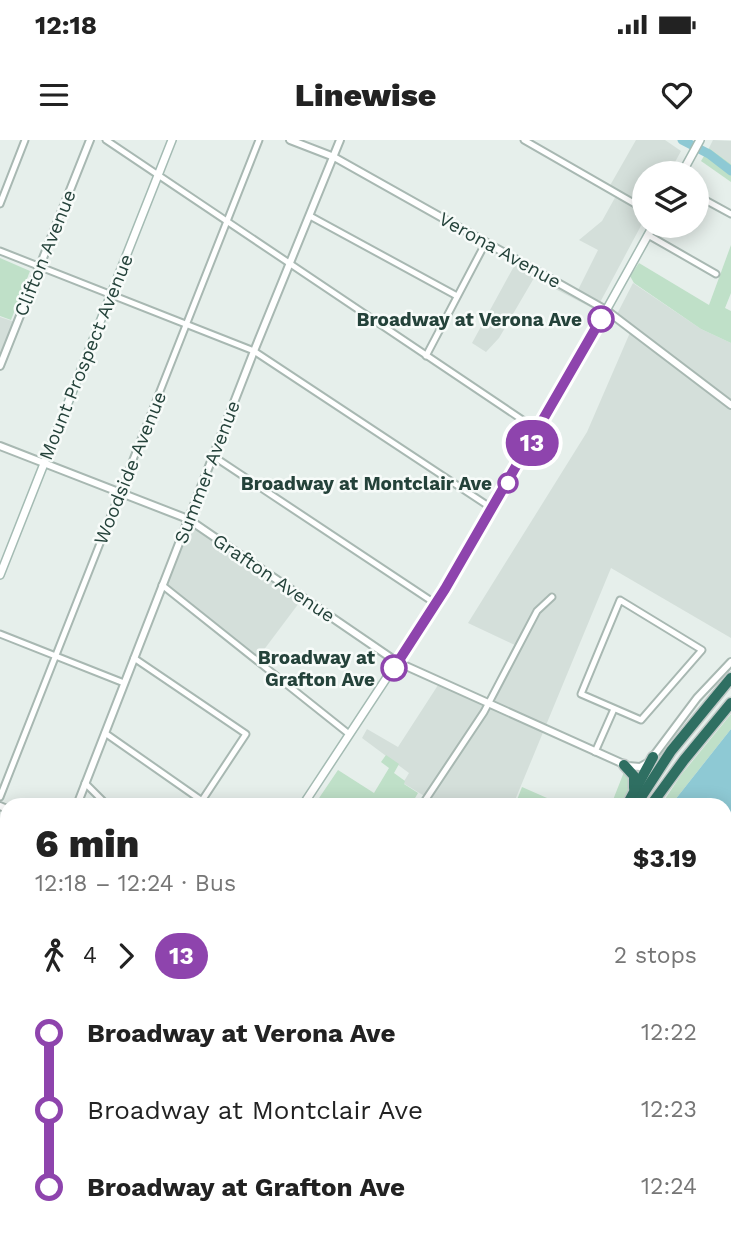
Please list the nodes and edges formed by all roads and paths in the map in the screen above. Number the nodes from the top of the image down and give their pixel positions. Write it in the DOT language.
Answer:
graph roads {
  1 [pos="25,140"];
  2 [pos="90,140"];
  3 [pos="106,140"];
  4 [pos="172,140"];
  5 [pos="259,140"];
  6 [pos="290,140"];
  7 [pos="340,140"];
  8 [pos="524,140"];
  9 [pos="698,144"];
  10 [pos="334,158"];
  11 [pos="689,161"];
  12 [pos="159,175"];
  13 [pos="632,202"];
  14 [pos="709,202"];
  15 [pos="0,204"];
  16 [pos="731,214"];
  17 [pos="310,216"];
  18 [pos="227,222"];
  19 [pos="646,238"];
  20 [pos="653,238"];
  21 [pos="486,242"];
  22 [pos="0,251"];
  23 [pos="289,265"];
  24 [pos="40,266"];
  25 [pos="716,274"];
  26 [pos="111,294"];
  27 [pos="457,296"];
  28 [pos="606,310"];
  29 [pos="186,325"];
  30 [pos="254,351"];
  31 [pos="426,356"];
  32 [pos="0,366"];
  33 [pos="731,405"];
  34 [pos="539,431"];
  35 [pos="0,446"];
  36 [pos="213,456"];
  37 [pos="44,463"];
  38 [pos="120,493"];
  39 [pos="492,509"];
  40 [pos="188,519"];
  41 [pos="0,575"];
  42 [pos="162,585"];
  43 [pos="552,597"];
  44 [pos="436,604"];
  45 [pos="0,634"];
  46 [pos="55,657"];
  47 [pos="134,658"];
  48 [pos="397,662"];
  49 [pos="731,662"];
  50 [pos="731,678"];
  51 [pos="124,683"];
  52 [pos="731,703"];
  53 [pos="488,704"];
  54 [pos="614,709"];
  55 [pos="105,733"];
  56 [pos="349,734"];
  57 [pos="595,752"];
  58 [pos="653,757"];
  59 [pos="624,765"];
  60 [pos="85,783"];
  61 [pos="633,793"];
  62 [pos="0,797"];
  63 [pos="80,798"];
  64 [pos="100,798"];
  65 [pos="194,798"];
  66 [pos="204,798"];
  67 [pos="308,798"];
  68 [pos="427,798"];
  69 [pos="630,798"];
  70 [pos="641,798"];
  71 [pos="656,798"];
  1 -- 15 [label="street"];
  2 -- 24 [label="street, Clifton Avenue"];
  3 -- 12 [label="street"];
  4 -- 12 [label="main road, Mount Prospect Avenue"];
  5 -- 18 [label="street, Woodside Avenue"];
  6 -- 10 [label="street, Verona Avenue"];
  7 -- 10 [label="street, Summer Avenue"];
  8 -- 13 [label="street"];
  9 -- 11 [label="main road"];
  10 -- 17 [label="street, Summer Avenue"];
  10 -- 21 [label="street, Verona Avenue"];
  12 -- 18 [label="street"];
  12 -- 26 [label="main road, Mount Prospect Avenue"];
  14 -- 16 [label="street"];
  17 -- 23 [label="street, Summer Avenue"];
  17 -- 27 [label="street"];
  18 -- 23 [label="street"];
  18 -- 29 [label="street, Woodside Avenue"];
  19 -- 28 [label="main road"];
  20 -- 25 [label="street"];
  21 -- 27 [label="street"];
  21 -- 28 [label="street, Verona Avenue"];
  22 -- 24 [label="street"];
  23 -- 30 [label="street, Summer Avenue"];
  23 -- 31 [label="street"];
  24 -- 26 [label="street"];
  24 -- 32 [label="street, Clifton Avenue"];
  26 -- 29 [label="street"];
  26 -- 37 [label="main road, Mount Prospect Avenue"];
  27 -- 31 [label="street"];
  28 -- 33 [label="street, Verona Avenue"];
  28 -- 34 [label="main road"];
  29 -- 30 [label="street"];
  29 -- 38 [label="street, Woodside Avenue"];
  30 -- 36 [label="street, Summer Avenue"];
  30 -- 39 [label="street"];
  31 -- 34 [label="street"];
  34 -- 39 [label="main road"];
  35 -- 37 [label="street, Grafton Avenue"];
  36 -- 40 [label="street, Summer Avenue"];
  36 -- 44 [label="street"];
  37 -- 38 [label="street, Grafton Avenue"];
  37 -- 41 [label="main road, Mount Prospect Avenue"];
  38 -- 40 [label="street, Grafton Avenue"];
  38 -- 46 [label="street, Woodside Avenue"];
  39 -- 44 [label="main road"];
  40 -- 42 [label="street, Summer Avenue"];
  40 -- 48 [label="street, Grafton Avenue"];
  42 -- 47 [label="street, Summer Avenue"];
  42 -- 56 [label="street"];
  43 -- 53 [label="street"];
  44 -- 48 [label="main road"];
  45 -- 46 [label="street"];
  46 -- 51 [label="street"];
  46 -- 62 [label="street, Woodside Avenue"];
  47 -- 51 [label="street, Summer Avenue"];
  47 -- 66 [label="street"];
  48 -- 53 [label="street, Grafton Avenue"];
  48 -- 56 [label="main road"];
  49 -- 58 [label="street"];
  50 -- 70 [label="highway"];
  51 -- 55 [label="street, Summer Avenue"];
  52 -- 71 [label="highway"];
  53 -- 57 [label="street, Grafton Avenue"];
  53 -- 68 [label="street"];
  54 -- 54 [label="street"];
  54 -- 57 [label="street"];
  55 -- 60 [label="street, Summer Avenue"];
  55 -- 65 [label="street"];
  56 -- 67 [label="main road"];
  57 -- 59 [label="street, Grafton Avenue"];
  58 -- 59 [label="street"];
  58 -- 61 [label="highway"];
  59 -- 61 [label="highway"];
  60 -- 63 [label="street, Summer Avenue"];
  60 -- 64 [label="street"];
  61 -- 69 [label="highway"];
}
